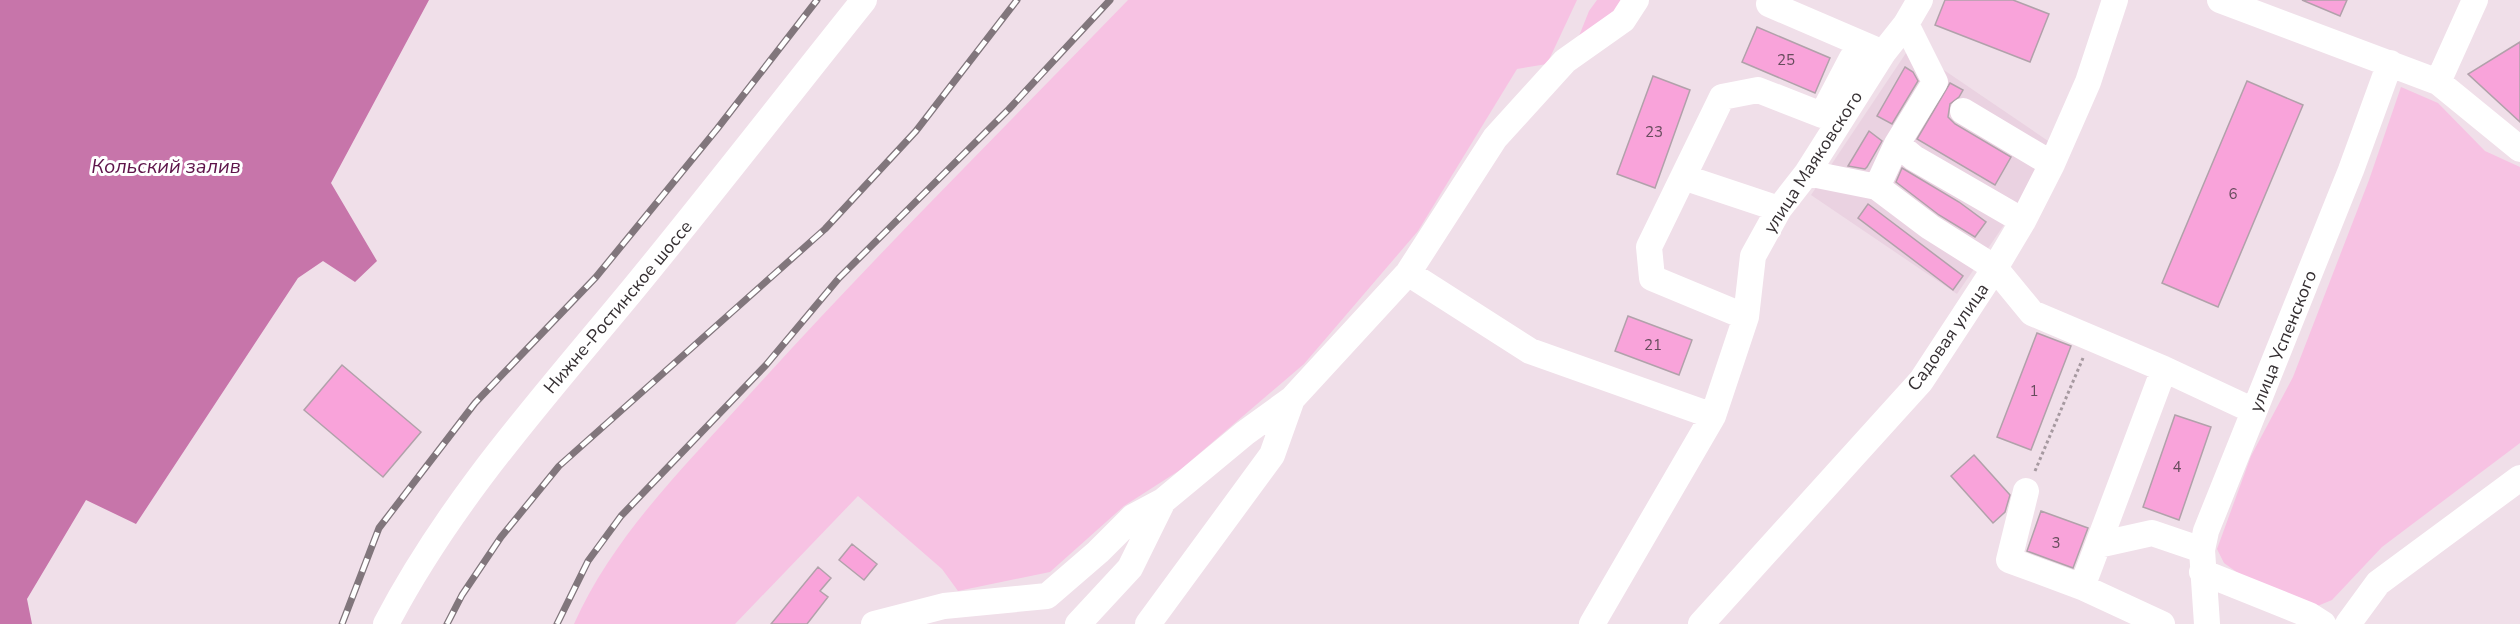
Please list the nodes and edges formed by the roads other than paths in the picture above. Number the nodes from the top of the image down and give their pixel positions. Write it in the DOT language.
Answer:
graph roads {
  1 [pos="864,0"];
  2 [pos="1636,0"];
  3 [pos="1920,0"];
  4 [pos="2115,0"];
  5 [pos="2220,0"];
  6 [pos="2475,0"];
  7 [pos="1769,4"];
  8 [pos="2276,10"];
  9 [pos="1906,24"];
  10 [pos="1883,53"];
  11 [pos="2390,63"];
  12 [pos="2438,82"];
  13 [pos="1963,111"];
  14 [pos="1897,144"];
  15 [pos="2520,149"];
  16 [pos="2052,164"];
  17 [pos="1807,173"];
  18 [pos="1683,177"];
  19 [pos="1877,187"];
  20 [pos="1779,209"];
  21 [pos="2023,221"];
  22 [pos="1995,268"];
  23 [pos="1408,273"];
  24 [pos="1746,317"];
  25 [pos="2164,369"];
  26 [pos="1292,399"];
  27 [pos="2254,411"];
  28 [pos="1713,416"];
  29 [pos="2520,478"];
  30 [pos="2025,491"];
  31 [pos="1162,501"];
  32 [pos="2098,544"];
  33 [pos="2202,561"];
  34 [pos="2082,587"];
  35 [pos="386,624"];
  36 [pos="874,624"];
  37 [pos="1078,624"];
  38 [pos="1148,624"];
  39 [pos="1592,624"];
  40 [pos="1701,624"];
  41 [pos="2162,624"];
  42 [pos="2207,624"];
  43 [pos="2323,624"];
  44 [pos="2348,624"];
  1 -- 35 [label="street, Нижне-Ростинское шоссе"];
  2 -- 23 [label="street"];
  3 -- 9 [label="street, улица Маяковского"];
  4 -- 16 [label="street, Садовая улица"];
  5 -- 8 [label="street"];
  6 -- 12 [label="street"];
  7 -- 10 [label="street"];
  8 -- 11 [label="street"];
  9 -- 10 [label="street, улица Маяковского"];
  9 -- 14 [label="street"];
  10 -- 17 [label="street, улица Маяковского"];
  10 -- 18 [label="street"];
  11 -- 12 [label="street"];
  11 -- 27 [label="street, улица Успенского"];
  12 -- 15 [label="street"];
  13 -- 16 [label="street"];
  14 -- 19 [label="street"];
  14 -- 21 [label="street"];
  16 -- 21 [label="street, Садовая улица"];
  17 -- 19 [label="street"];
  17 -- 20 [label="street, улица Маяковского"];
  18 -- 20 [label="street"];
  18 -- 24 [label="street"];
  19 -- 22 [label="street"];
  20 -- 24 [label="street, улица Маяковского"];
  21 -- 22 [label="street, Садовая улица"];
  22 -- 25 [label="street"];
  22 -- 40 [label="street, Садовая улица"];
  23 -- 26 [label="street"];
  23 -- 28 [label="street"];
  24 -- 28 [label="street, улица Маяковского"];
  25 -- 27 [label="street"];
  25 -- 32 [label="street"];
  26 -- 31 [label="street"];
  26 -- 38 [label="street"];
  27 -- 33 [label="street, улица Успенского"];
  28 -- 39 [label="street, улица Маяковского"];
  29 -- 44 [label="street"];
  30 -- 34 [label="street"];
  31 -- 36 [label="street"];
  31 -- 37 [label="street"];
  32 -- 33 [label="street"];
  32 -- 34 [label="street"];
  33 -- 42 [label="street, улица Успенского"];
  33 -- 43 [label="street"];
  34 -- 41 [label="street"];
}
